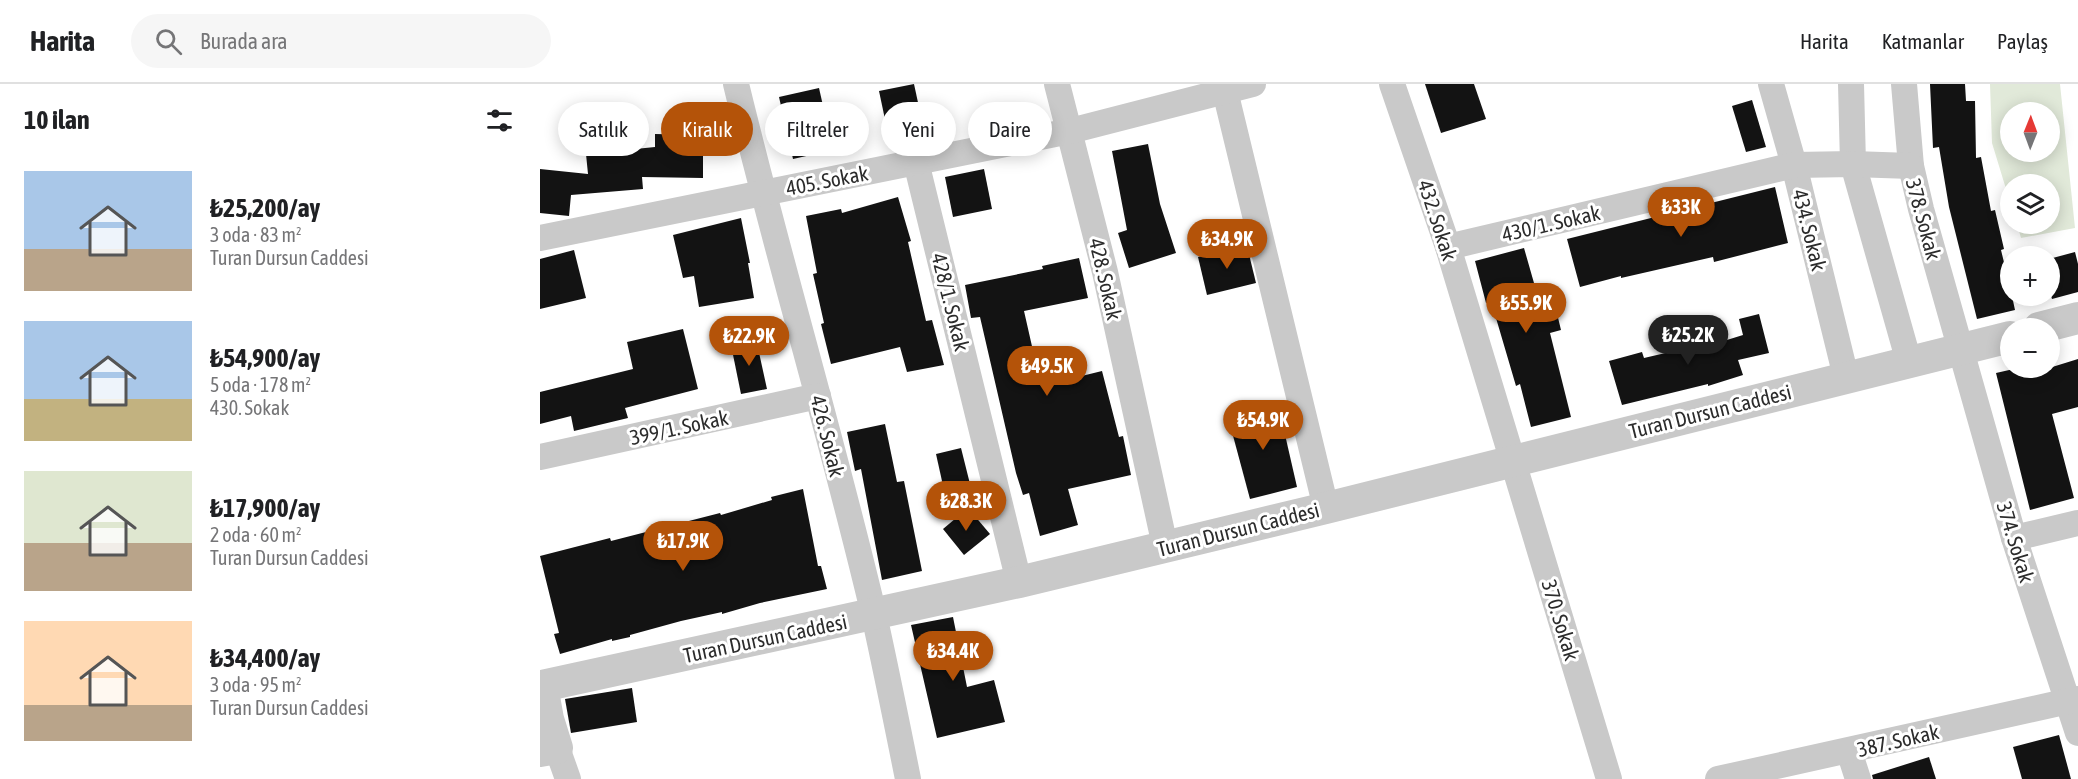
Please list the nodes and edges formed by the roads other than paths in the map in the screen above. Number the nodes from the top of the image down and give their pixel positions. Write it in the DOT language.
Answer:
graph roads {
  1 [pos="736,84"];
  2 [pos="1057,84"];
  3 [pos="1253,84"];
  4 [pos="1392,84"];
  5 [pos="1771,84"];
  6 [pos="1851,84"];
  7 [pos="1904,84"];
  8 [pos="1225,91"];
  9 [pos="1070,132"];
  10 [pos="916,162"];
  11 [pos="1853,164"];
  12 [pos="1794,165"];
  13 [pos="1911,166"];
  14 [pos="762,192"];
  15 [pos="540,238"];
  16 [pos="1448,248"];
  17 [pos="2078,318"];
  18 [pos="2060,323"];
  19 [pos="2000,340"];
  20 [pos="1960,350"];
  21 [pos="1909,362"];
  22 [pos="1846,377"];
  23 [pos="818,396"];
  24 [pos="540,457"];
  25 [pos="1512,461"];
  26 [pos="1326,508"];
  27 [pos="2078,523"];
  28 [pos="2014,538"];
  29 [pos="1165,546"];
  30 [pos="1019,582"];
  31 [pos="874,615"];
  32 [pos="541,683"];
  33 [pos="2073,700"];
  34 [pos="2078,733"];
  35 [pos="549,749"];
  36 [pos="1849,751"];
  37 [pos="568,779"];
  38 [pos="908,779"];
  39 [pos="1610,779"];
  40 [pos="1718,779"];
  41 [pos="1858,779"];
  1 -- 14 [label="street, 426. Sokak"];
  2 -- 9 [label="street, 428. Sokak"];
  3 -- 8 [label="street, 405. Sokak"];
  4 -- 16 [label="street, 432. Sokak"];
  5 -- 12 [label="street, 434. Sokak"];
  6 -- 11 [label="street"];
  7 -- 13 [label="street, 378. Sokak"];
  8 -- 9 [label="street, 405. Sokak"];
  8 -- 26 [label="street"];
  9 -- 10 [label="street, 405. Sokak"];
  9 -- 29 [label="street, 428. Sokak"];
  10 -- 14 [label="street, 405. Sokak"];
  10 -- 30 [label="street, 428/1. Sokak"];
  11 -- 12 [label="street, 430/1. Sokak"];
  11 -- 13 [label="street, 430/1. Sokak"];
  11 -- 21 [label="street"];
  12 -- 16 [label="street, 430/1. Sokak"];
  12 -- 22 [label="street, 434. Sokak"];
  13 -- 20 [label="street, 378. Sokak"];
  14 -- 15 [label="street, 405. Sokak"];
  14 -- 23 [label="street, 426. Sokak"];
  16 -- 25 [label="street, 432. Sokak"];
  17 -- 18 [label="street"];
  19 -- 20 [label="street, Turan Dursun Caddesi"];
  20 -- 21 [label="street, Turan Dursun Caddesi"];
  20 -- 28 [label="street, 374. Sokak"];
  21 -- 22 [label="street, Turan Dursun Caddesi"];
  22 -- 25 [label="street, Turan Dursun Caddesi"];
  23 -- 24 [label="street, 399/1. Sokak"];
  23 -- 31 [label="street, 426. Sokak"];
  25 -- 26 [label="street, Turan Dursun Caddesi"];
  25 -- 39 [label="street, 370. Sokak"];
  26 -- 29 [label="street, Turan Dursun Caddesi"];
  27 -- 28 [label="street"];
  28 -- 33 [label="street, 374. Sokak"];
  29 -- 30 [label="street, Turan Dursun Caddesi"];
  30 -- 31 [label="street, Turan Dursun Caddesi"];
  31 -- 32 [label="street, Turan Dursun Caddesi"];
  31 -- 38 [label="street, 426. Sokak"];
  32 -- 35 [label="street, Turan Dursun Caddesi"];
  33 -- 34 [label="street, 374. Sokak"];
  33 -- 36 [label="street, 387. Sokak"];
  35 -- 37 [label="street"];
  36 -- 40 [label="street, 387. Sokak"];
  36 -- 41 [label="street"];
}
